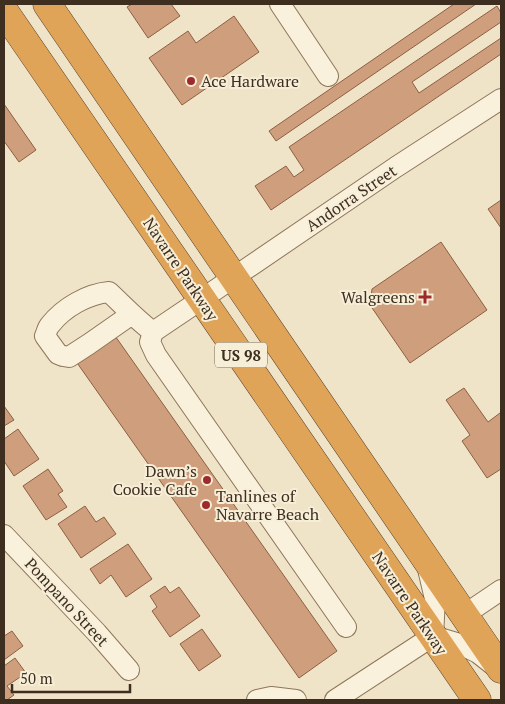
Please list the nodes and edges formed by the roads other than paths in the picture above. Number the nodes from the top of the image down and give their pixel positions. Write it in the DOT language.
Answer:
graph roads {
  1 [pos="47,4"];
  2 [pos="280,4"];
  3 [pos="4,11"];
  4 [pos="328,76"];
  5 [pos="501,99"];
  6 [pos="234,278"];
  7 [pos="202,300"];
  8 [pos="132,314"];
  9 [pos="153,332"];
  10 [pos="4,535"];
  11 [pos="426,559"];
  12 [pos="501,590"];
  13 [pos="464,615"];
  14 [pos="346,627"];
  15 [pos="433,636"];
  16 [pos="129,670"];
  17 [pos="501,670"];
  18 [pos="257,700"];
  19 [pos="296,700"];
  20 [pos="335,700"];
  21 [pos="477,700"];
  1 -- 6 [label="highway, US 98"];
  2 -- 4 [label="street"];
  3 -- 7 [label="highway, Navarre Parkway / US 98"];
  5 -- 6 [label="street, Andorra Street"];
  6 -- 7 [label="street, Andorra Street"];
  6 -- 11 [label="highway, US 98"];
  7 -- 9 [label="street, Andorra Street"];
  7 -- 15 [label="highway, Navarre Parkway / US 98"];
  8 -- 8 [label="street"];
  8 -- 9 [label="street"];
  9 -- 14 [label="street"];
  10 -- 16 [label="street, Pompano Street"];
  11 -- 13 [label="highway, US 98"];
  11 -- 15 [label="street"];
  12 -- 13 [label="street"];
  13 -- 17 [label="highway, US 98"];
  15 -- 17 [label="street"];
  15 -- 20 [label="street"];
  15 -- 21 [label="highway, Navarre Parkway / US 98"];
  18 -- 19 [label="street"];
}
